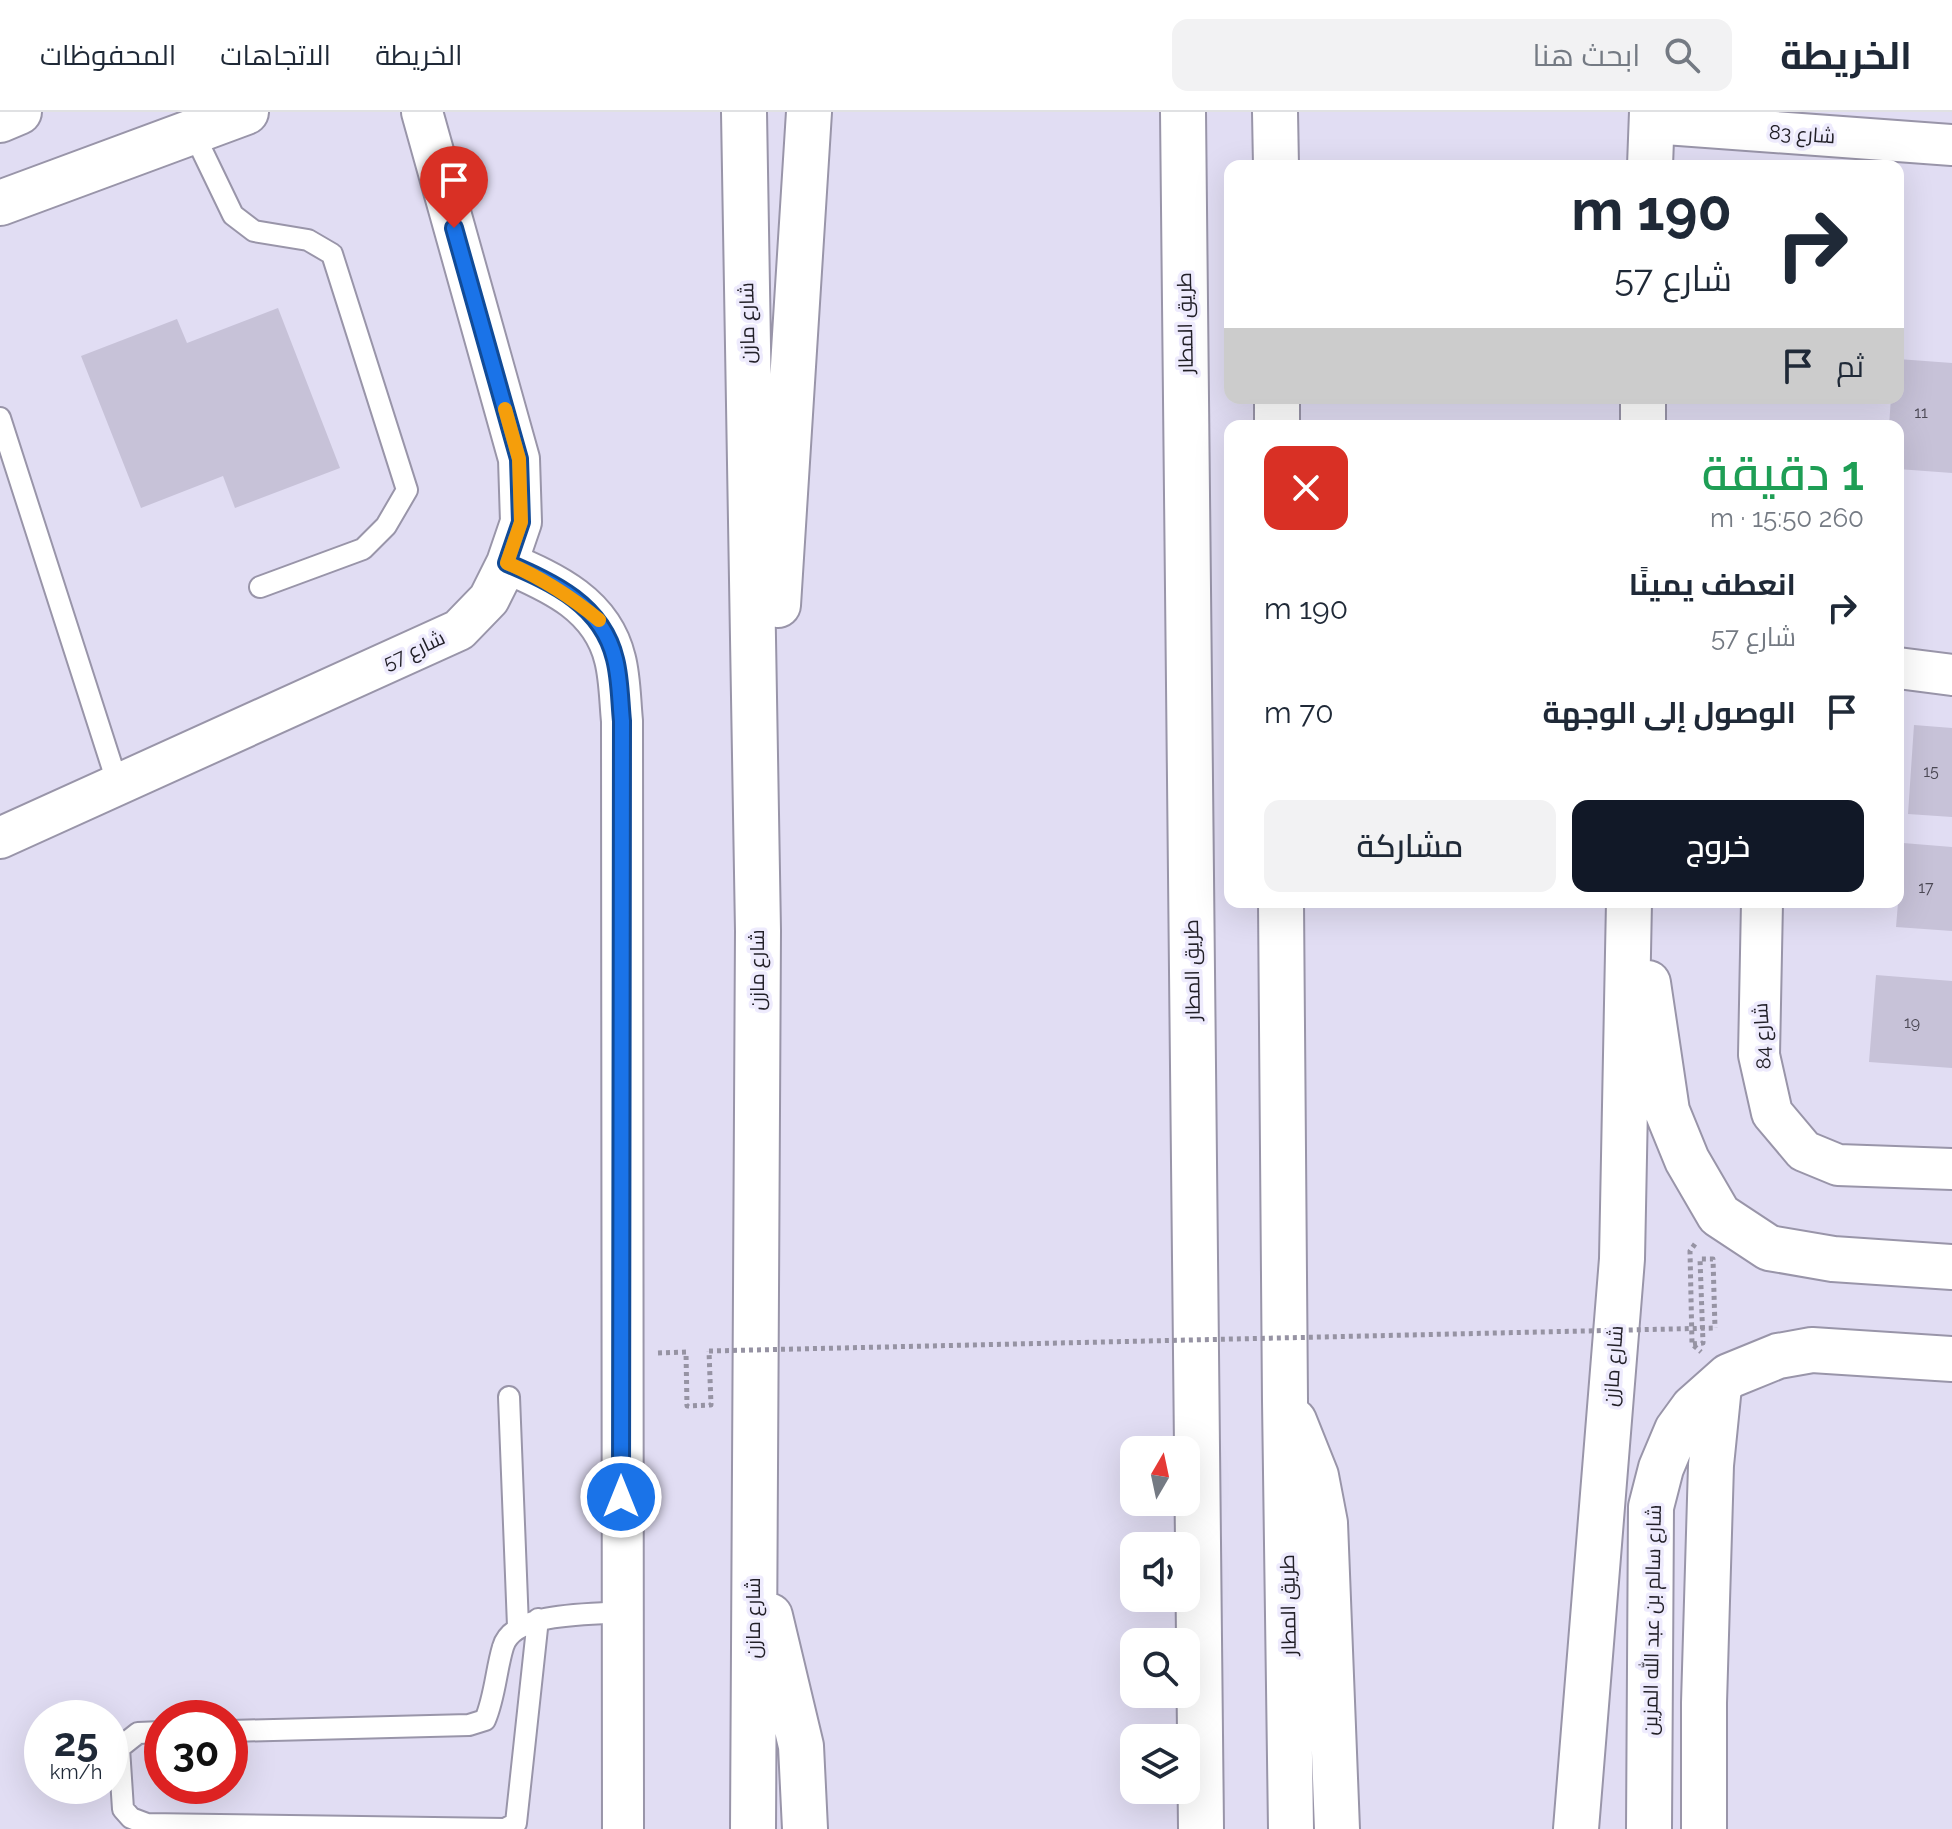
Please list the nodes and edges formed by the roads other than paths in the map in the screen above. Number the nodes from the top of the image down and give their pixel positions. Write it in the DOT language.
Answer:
graph roads {
  1 [pos="246,112"];
  2 [pos="422,112"];
  3 [pos="719,112"];
  4 [pos="744,112"];
  5 [pos="809,112"];
  6 [pos="1183,112"];
  7 [pos="1275,112"];
  8 [pos="1652,118"];
  9 [pos="182,122"];
  10 [pos="1952,145"];
  11 [pos="1276,160"];
  12 [pos="1650,160"];
  13 [pos="744,163"];
  14 [pos="0,203"];
  15 [pos="0,418"];
  16 [pos="507,563"];
  17 [pos="260,587"];
  18 [pos="1904,669"];
  19 [pos="1952,675"];
  20 [pos="118,785"];
  21 [pos="0,838"];
  22 [pos="1281,908"];
  23 [pos="1629,908"];
  24 [pos="1637,908"];
  25 [pos="1762,908"];
  26 [pos="758,931"];
  27 [pos="1952,1169"];
  28 [pos="1622,1259"];
  29 [pos="1952,1267"];
  30 [pos="1952,1359"];
  31 [pos="1724,1381"];
  32 [pos="509,1397"];
  33 [pos="1285,1401"];
  34 [pos="753,1548"];
  35 [pos="622,1612"];
  36 [pos="538,1619"];
  37 [pos="518,1626"];
  38 [pos="248,1731"];
  39 [pos="144,1733"];
  40 [pos="623,1829"];
  41 [pos="753,1829"];
  42 [pos="805,1829"];
  43 [pos="1201,1829"];
  44 [pos="1291,1829"];
  45 [pos="1337,1829"];
  46 [pos="1576,1829"];
  47 [pos="1647,1829"];
  48 [pos="1704,1829"];
  1 -- 9 [label="main road"];
  2 -- 16 [label="street, شارع 57"];
  3 -- 13 [label="main road"];
  4 -- 13 [label="main road, شارع مازن"];
  5 -- 26 [label="main road"];
  6 -- 43 [label="main road, طريق المطار"];
  7 -- 11 [label="main road"];
  8 -- 10 [label="street, شارع 83"];
  8 -- 12 [label="main road"];
  9 -- 14 [label="main road"];
  9 -- 17 [label="lane"];
  13 -- 26 [label="main road, شارع مازن"];
  15 -- 20 [label="lane"];
  16 -- 20 [label="street, شارع 57"];
  16 -- 35 [label="street"];
  18 -- 19 [label="street"];
  20 -- 21 [label="street, شارع 57"];
  22 -- 33 [label="main road, طريق المطار"];
  23 -- 28 [label="main road, شارع مازن"];
  24 -- 29 [label="main road"];
  25 -- 27 [label="street, شارع 84"];
  26 -- 34 [label="main road, شارع مازن"];
  28 -- 46 [label="main road, شارع مازن"];
  28 -- 47 [label="main road"];
  30 -- 31 [label="main road, شارع سالم بن عبد الله المزين"];
  31 -- 47 [label="main road, شارع سالم بن عبد الله المزين"];
  31 -- 48 [label="main road"];
  32 -- 37 [label="lane"];
  33 -- 44 [label="main road, طريق المطار"];
  33 -- 45 [label="main road"];
  34 -- 41 [label="main road, شارع مازن"];
  34 -- 42 [label="main road"];
  35 -- 36 [label="lane"];
  35 -- 40 [label="street"];
  36 -- 37 [label="lane"];
  36 -- 39 [label="lane"];
  37 -- 38 [label="lane"];
}
